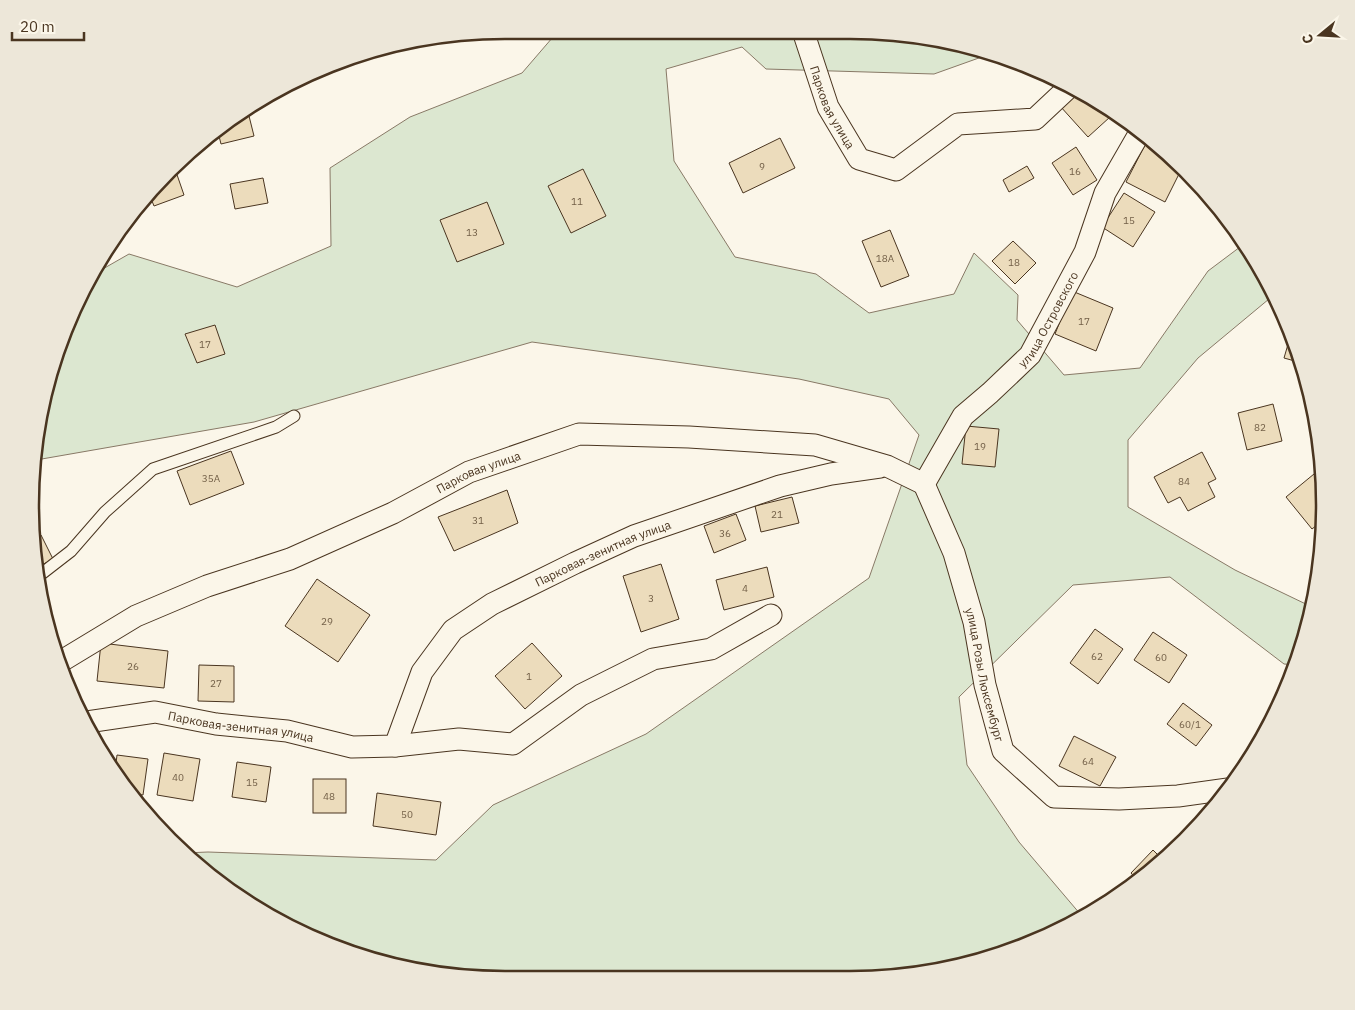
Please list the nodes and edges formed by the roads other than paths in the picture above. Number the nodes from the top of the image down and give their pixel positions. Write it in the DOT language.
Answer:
graph roads {
  1 [pos="806,39"];
  2 [pos="1064,91"];
  3 [pos="1137,137"];
  4 [pos="294,416"];
  5 [pos="887,466"];
  6 [pos="924,484"];
  7 [pos="44,572"];
  8 [pos="771,615"];
  9 [pos="65,659"];
  10 [pos="92,721"];
  11 [pos="395,746"];
  12 [pos="1219,790"];
  1 -- 2 [label="street, Парковая улица"];
  3 -- 6 [label="street, улица Островского"];
  4 -- 7 [label="lane"];
  5 -- 6 [label="street, Парковая улица"];
  5 -- 9 [label="street, Парковая улица"];
  5 -- 11 [label="street, Парковая-зенитная улица"];
  6 -- 12 [label="street, улица Розы Люксембург"];
  8 -- 11 [label="street, Парковая-зенитная улица"];
  10 -- 11 [label="street, Парковая-зенитная улица"];
}
